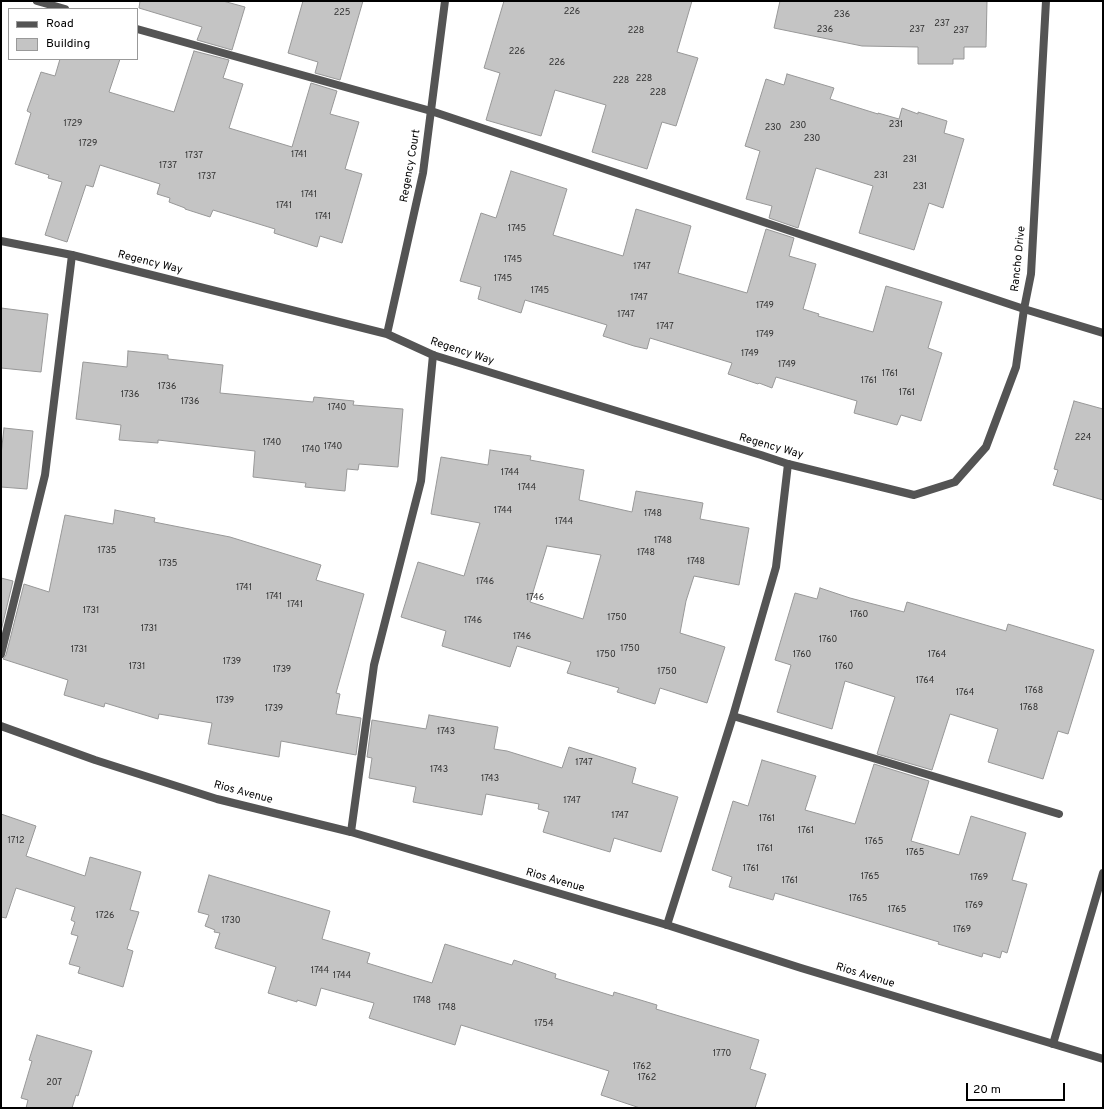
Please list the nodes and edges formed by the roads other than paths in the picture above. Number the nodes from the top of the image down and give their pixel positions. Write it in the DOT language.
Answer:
graph roads {
  1 [pos="37,1"];
  2 [pos="445,1"];
  3 [pos="1046,1"];
  4 [pos="62,8"];
  5 [pos="138,29"];
  6 [pos="432,111"];
  7 [pos="1,241"];
  8 [pos="72,255"];
  9 [pos="1024,309"];
  10 [pos="1103,333"];
  11 [pos="387,334"];
  12 [pos="434,355"];
  13 [pos="788,464"];
  14 [pos="914,495"];
  15 [pos="1,654"];
  16 [pos="733,716"];
  17 [pos="1,726"];
  18 [pos="1059,814"];
  19 [pos="350,832"];
  20 [pos="1103,874"];
  21 [pos="667,925"];
  22 [pos="1053,1044"];
  23 [pos="1103,1059"];
  1 -- 4 [label="street"];
  2 -- 6 [label="street, Regency Court"];
  3 -- 9 [label="street, Rancho Drive"];
  5 -- 6 [label="street"];
  6 -- 9 [label="street"];
  6 -- 11 [label="street, Regency Court"];
  7 -- 8 [label="street, Regency Way"];
  8 -- 11 [label="street, Regency Way"];
  8 -- 15 [label="street"];
  9 -- 10 [label="street"];
  9 -- 14 [label="street, Rancho Drive"];
  11 -- 12 [label="street, Regency Way"];
  12 -- 13 [label="street, Regency Way"];
  12 -- 19 [label="street"];
  13 -- 14 [label="street, Regency Way"];
  13 -- 16 [label="street"];
  16 -- 18 [label="street"];
  16 -- 21 [label="street"];
  17 -- 19 [label="street, Rios Avenue"];
  19 -- 21 [label="street, Rios Avenue"];
  20 -- 22 [label="street"];
  21 -- 22 [label="street, Rios Avenue"];
  22 -- 23 [label="street, Rios Avenue"];
}
